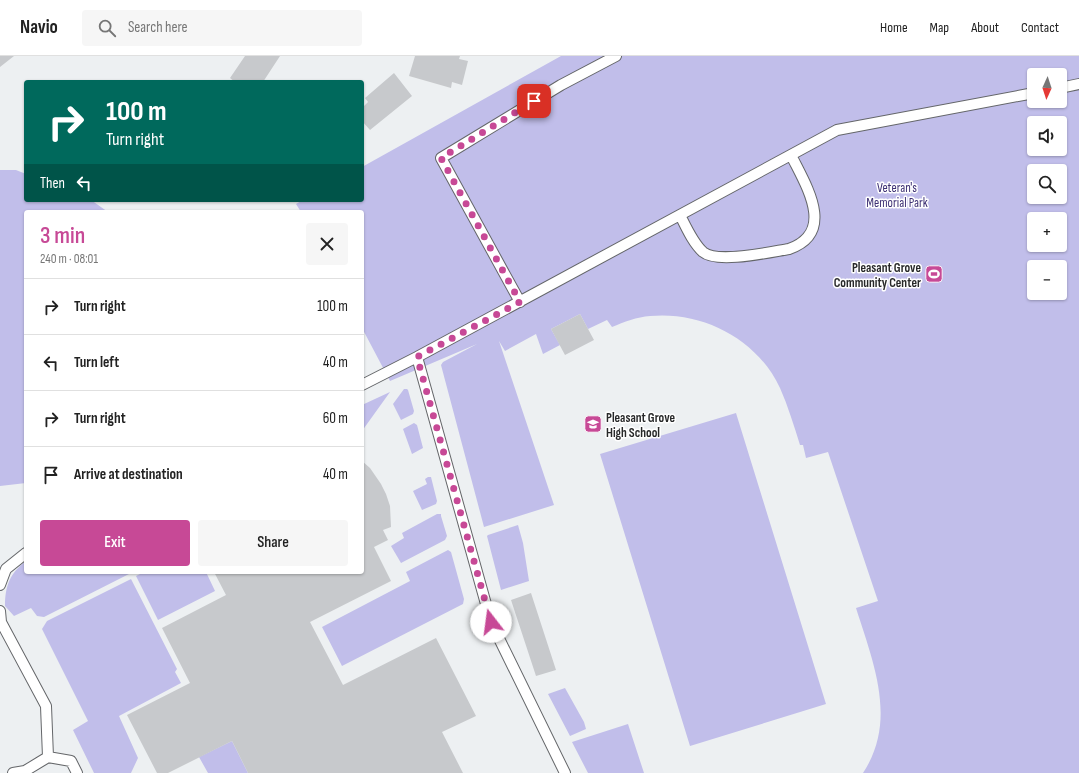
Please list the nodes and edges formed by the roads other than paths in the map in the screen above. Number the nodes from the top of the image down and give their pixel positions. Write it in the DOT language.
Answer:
graph roads {
  1 [pos="616,56"];
  2 [pos="1079,84"];
  3 [pos="1067,87"];
  4 [pos="1027,94"];
  5 [pos="791,155"];
  6 [pos="680,215"];
  7 [pos="520,302"];
  8 [pos="417,357"];
  9 [pos="364,384"];
  10 [pos="24,555"];
  11 [pos="0,585"];
  12 [pos="0,611"];
  13 [pos="48,757"];
  14 [pos="13,773"];
  15 [pos="77,773"];
  16 [pos="565,773"];
  1 -- 7 [label="lane"];
  2 -- 3 [label="lane"];
  4 -- 5 [label="lane"];
  5 -- 6 [label="lane"];
  5 -- 6 [label="lane"];
  6 -- 7 [label="lane"];
  7 -- 8 [label="lane"];
  8 -- 9 [label="lane"];
  8 -- 16 [label="lane"];
  10 -- 11 [label="lane"];
  12 -- 13 [label="lane"];
  13 -- 14 [label="lane"];
  13 -- 15 [label="lane"];
}
